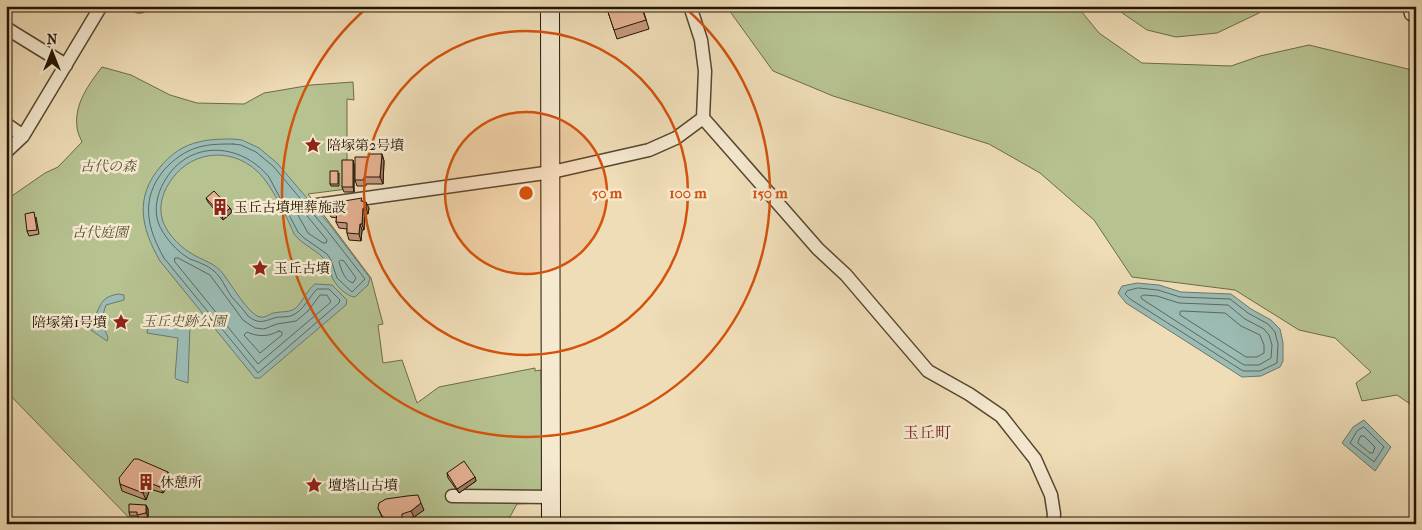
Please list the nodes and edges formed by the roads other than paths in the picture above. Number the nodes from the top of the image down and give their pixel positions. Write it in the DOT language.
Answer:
graph roads {
  1 [pos="101,6"];
  2 [pos="550,6"];
  3 [pos="690,6"];
  4 [pos="6,28"];
  5 [pos="66,65"];
  6 [pos="703,118"];
  7 [pos="6,124"];
  8 [pos="23,136"];
  9 [pos="6,152"];
  10 [pos="552,172"];
  11 [pos="317,205"];
  12 [pos="452,496"];
  13 [pos="551,497"];
  14 [pos="551,524"];
  15 [pos="1053,524"];
  1 -- 5 [label="street"];
  2 -- 10 [label="street"];
  3 -- 6 [label="street"];
  4 -- 5 [label="street"];
  5 -- 8 [label="street"];
  6 -- 10 [label="street"];
  6 -- 15 [label="street"];
  7 -- 8 [label="street"];
  8 -- 9 [label="street"];
  10 -- 11 [label="street"];
  10 -- 13 [label="street"];
  12 -- 13 [label="street"];
  13 -- 14 [label="street"];
}
